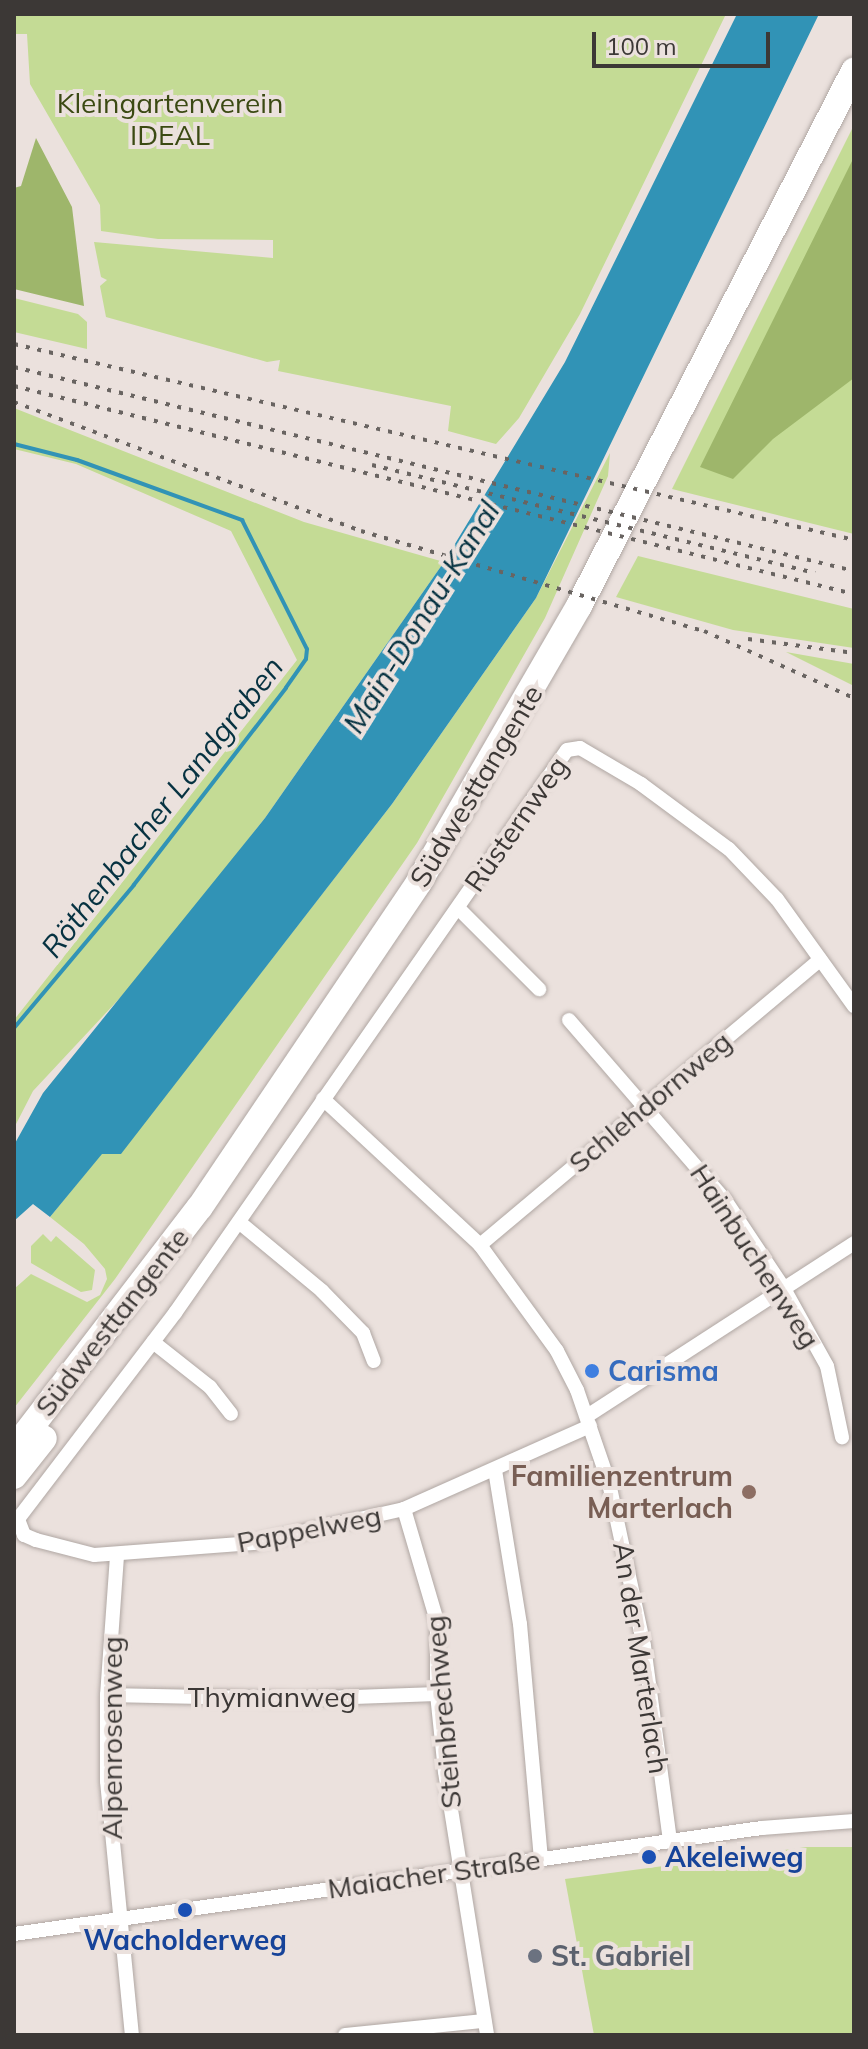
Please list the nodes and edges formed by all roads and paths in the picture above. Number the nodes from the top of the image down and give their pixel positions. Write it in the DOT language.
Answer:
graph roads {
  1 [pos="854,71"];
  2 [pos="854,110"];
  3 [pos="458,908"];
  4 [pos="820,960"];
  5 [pos="539,989"];
  6 [pos="854,1006"];
  7 [pos="569,1020"];
  8 [pos="323,1099"];
  9 [pos="647,1105"];
  10 [pos="239,1222"];
  11 [pos="854,1243"];
  12 [pos="480,1245"];
  13 [pos="783,1287"];
  14 [pos="153,1342"];
  15 [pos="374,1361"];
  16 [pos="231,1414"];
  17 [pos="589,1421"];
  18 [pos="842,1437"];
  19 [pos="14,1449"];
  20 [pos="495,1470"];
  21 [pos="14,1476"];
  22 [pos="404,1509"];
  23 [pos="19,1525"];
  24 [pos="117,1556"];
  25 [pos="437,1694"];
  26 [pos="107,1695"];
  27 [pos="854,1821"];
  28 [pos="670,1842"];
  29 [pos="541,1859"];
  30 [pos="461,1870"];
  31 [pos="118,1920"];
  32 [pos="14,1934"];
  33 [pos="486,2028"];
  34 [pos="132,2035"];
  35 [pos="345,2035"];
  1 -- 19 [label="highway, Südwesttangente"];
  2 -- 21 [label="highway, Südwesttangente"];
  3 -- 4 [label="street, Rüsternweg"];
  3 -- 5 [label="street"];
  3 -- 8 [label="street, Rüsternweg"];
  4 -- 6 [label="street, Rüsternweg"];
  4 -- 9 [label="street, Schlehdornweg"];
  7 -- 9 [label="street, Hainbuchenweg"];
  8 -- 10 [label="street, Rüsternweg"];
  8 -- 12 [label="street, An der Marterlach"];
  9 -- 12 [label="street, Schlehdornweg"];
  9 -- 13 [label="street, Hainbuchenweg"];
  10 -- 14 [label="street, Rüsternweg"];
  10 -- 15 [label="street"];
  11 -- 13 [label="street, Pappelweg"];
  12 -- 17 [label="street, An der Marterlach"];
  13 -- 17 [label="street, Pappelweg"];
  13 -- 18 [label="street, Hainbuchenweg"];
  14 -- 16 [label="street"];
  14 -- 23 [label="street, Rüsternweg"];
  17 -- 20 [label="street, Pappelweg"];
  17 -- 28 [label="street, An der Marterlach"];
  20 -- 22 [label="street, Pappelweg"];
  20 -- 29 [label="street"];
  22 -- 24 [label="street, Pappelweg"];
  22 -- 25 [label="street, Steinbrechweg"];
  23 -- 24 [label="street, Pappelweg"];
  24 -- 26 [label="street, Alpenrosenweg"];
  25 -- 26 [label="street, Thymianweg"];
  25 -- 30 [label="street, Steinbrechweg"];
  26 -- 31 [label="street, Alpenrosenweg"];
  27 -- 28 [label="street, Maiacher Straße"];
  28 -- 29 [label="street, Maiacher Straße"];
  29 -- 30 [label="street, Maiacher Straße"];
  30 -- 31 [label="street, Maiacher Straße"];
  30 -- 33 [label="street, Steinbrechweg"];
  31 -- 32 [label="street, Maiacher Straße"];
  31 -- 34 [label="street"];
  33 -- 35 [label="street"];
}
